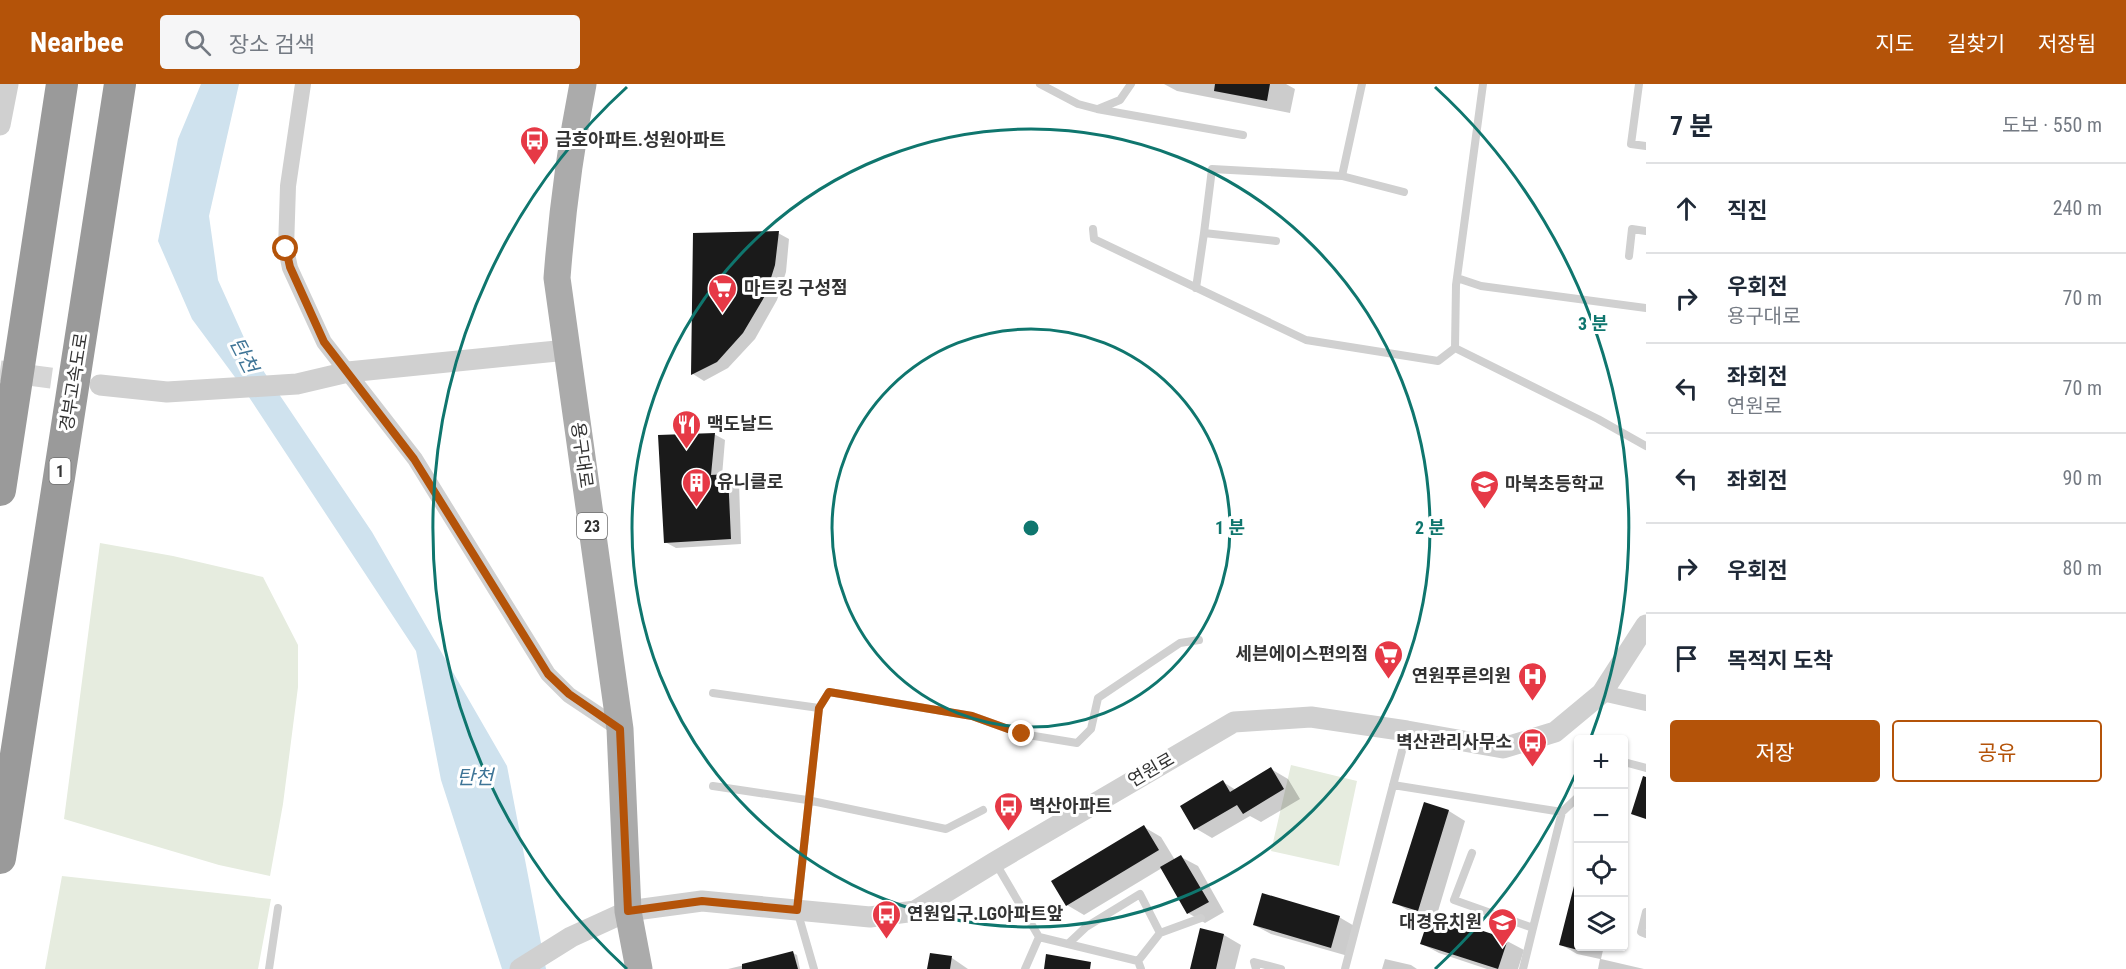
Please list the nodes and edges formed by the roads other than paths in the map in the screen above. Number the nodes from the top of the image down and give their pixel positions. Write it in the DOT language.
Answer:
graph roads {
  1 [pos="8,84"];
  2 [pos="62,84"];
  3 [pos="120,84"];
  4 [pos="303,84"];
  5 [pos="583,84"];
  6 [pos="1040,84"];
  7 [pos="1131,84"];
  8 [pos="1362,84"];
  9 [pos="1483,84"];
  10 [pos="1639,84"];
  11 [pos="1097,109"];
  12 [pos="0,125"];
  13 [pos="1243,135"];
  14 [pos="1646,146"];
  15 [pos="1342,176"];
  16 [pos="1404,192"];
  17 [pos="1093,229"];
  18 [pos="1646,231"];
  19 [pos="1204,233"];
  20 [pos="1276,241"];
  21 [pos="1629,256"];
  22 [pos="1457,278"];
  23 [pos="1196,288"];
  24 [pos="1646,308"];
  25 [pos="1455,348"];
  26 [pos="567,350"];
  27 [pos="348,372"];
  28 [pos="100,385"];
  29 [pos="1646,446"];
  30 [pos="0,490"];
  31 [pos="1646,625"];
  32 [pos="1200,640"];
  33 [pos="712,693"];
  34 [pos="1602,693"];
  35 [pos="1646,703"];
  36 [pos="819,708"];
  37 [pos="620,729"];
  38 [pos="1407,731"];
  39 [pos="1628,763"];
  40 [pos="1646,768"];
  41 [pos="1393,785"];
  42 [pos="713,786"];
  43 [pos="807,800"];
  44 [pos="1574,801"];
  45 [pos="983,810"];
  46 [pos="1562,812"];
  47 [pos="1472,853"];
  48 [pos="0,858"];
  49 [pos="995,862"];
  50 [pos="278,908"];
  51 [pos="797,910"];
  52 [pos="628,911"];
  53 [pos="1646,912"];
  54 [pos="1201,918"];
  55 [pos="1533,928"];
  56 [pos="1160,933"];
  57 [pos="1646,933"];
  58 [pos="1039,937"];
  59 [pos="1068,944"];
  60 [pos="1139,965"];
  61 [pos="269,969"];
  62 [pos="520,969"];
  63 [pos="639,969"];
  64 [pos="814,969"];
  65 [pos="1025,969"];
  66 [pos="1256,969"];
  67 [pos="1281,969"];
  68 [pos="1345,969"];
  69 [pos="1522,969"];
  1 -- 12 [label="street"];
  2 -- 30 [label="highway"];
  3 -- 48 [label="highway, 경부고속도로 / 1"];
  4 -- 27 [label="street"];
  5 -- 26 [label="main road, 용구대로 / 23"];
  6 -- 11 [label="lane"];
  7 -- 11 [label="lane"];
  8 -- 15 [label="lane"];
  9 -- 22 [label="lane"];
  10 -- 14 [label="lane"];
  11 -- 13 [label="lane"];
  15 -- 16 [label="lane"];
  15 -- 19 [label="lane"];
  17 -- 23 [label="lane"];
  18 -- 21 [label="lane"];
  19 -- 20 [label="lane"];
  19 -- 23 [label="lane"];
  22 -- 24 [label="lane"];
  22 -- 25 [label="lane"];
  23 -- 25 [label="lane"];
  25 -- 29 [label="lane"];
  26 -- 27 [label="street"];
  26 -- 37 [label="main road, 용구대로 / 23"];
  27 -- 28 [label="street"];
  27 -- 37 [label="street"];
  31 -- 34 [label="street, 연원로"];
  32 -- 36 [label="lane"];
  33 -- 36 [label="lane"];
  34 -- 35 [label="street"];
  34 -- 38 [label="street, 연원로"];
  36 -- 43 [label="lane"];
  37 -- 52 [label="main road, 용구대로 / 23"];
  38 -- 41 [label="lane"];
  38 -- 49 [label="street, 연원로"];
  39 -- 40 [label="lane"];
  41 -- 46 [label="lane"];
  41 -- 68 [label="lane"];
  42 -- 43 [label="lane"];
  43 -- 45 [label="lane"];
  43 -- 51 [label="lane"];
  44 -- 46 [label="lane"];
  46 -- 55 [label="lane"];
  47 -- 55 [label="lane"];
  49 -- 51 [label="street, 연원로"];
  49 -- 58 [label="lane"];
  50 -- 61 [label="lane"];
  51 -- 52 [label="street, 연원로"];
  51 -- 64 [label="lane"];
  52 -- 62 [label="street, 연원로"];
  52 -- 63 [label="main road, 용구대로 / 23"];
  53 -- 57 [label="lane"];
  54 -- 56 [label="lane"];
  55 -- 69 [label="lane"];
  56 -- 59 [label="lane"];
  56 -- 60 [label="lane"];
  58 -- 59 [label="lane"];
  58 -- 65 [label="lane"];
  59 -- 60 [label="lane"];
  66 -- 67 [label="lane"];
}
